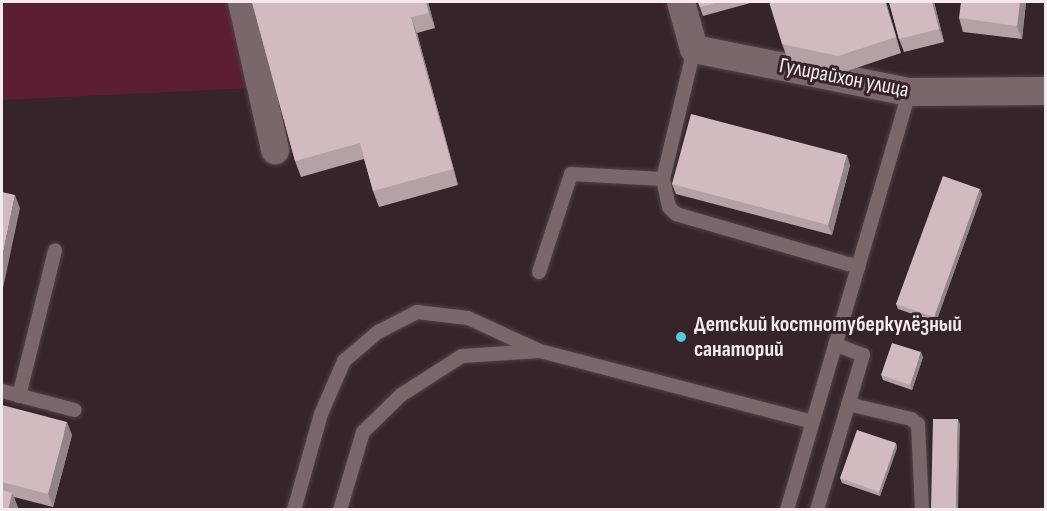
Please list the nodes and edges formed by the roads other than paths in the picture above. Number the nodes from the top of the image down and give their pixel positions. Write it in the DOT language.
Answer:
graph roads {
  1 [pos="242,2"];
  2 [pos="681,2"];
  3 [pos="694,49"];
  4 [pos="1046,91"];
  5 [pos="909,92"];
  6 [pos="275,150"];
  7 [pos="663,179"];
  8 [pos="55,250"];
  9 [pos="858,267"];
  10 [pos="539,272"];
  11 [pos="835,344"];
  12 [pos="540,351"];
  13 [pos="2,391"];
  14 [pos="19,396"];
  15 [pos="848,404"];
  16 [pos="75,410"];
  17 [pos="812,422"];
  18 [pos="294,510"];
  19 [pos="340,510"];
  20 [pos="787,510"];
  21 [pos="817,510"];
  22 [pos="922,510"];
  1 -- 6 [label="street"];
  2 -- 3 [label="street"];
  3 -- 5 [label="street, Гулирайхон улица"];
  3 -- 7 [label="lane"];
  4 -- 5 [label="street, Гулирайхон улица"];
  5 -- 9 [label="lane"];
  7 -- 9 [label="lane"];
  7 -- 10 [label="lane"];
  8 -- 14 [label="lane"];
  9 -- 11 [label="lane"];
  11 -- 15 [label="lane"];
  11 -- 17 [label="lane"];
  12 -- 17 [label="lane"];
  12 -- 18 [label="lane"];
  12 -- 19 [label="lane"];
  13 -- 14 [label="lane"];
  14 -- 16 [label="lane"];
  15 -- 21 [label="lane"];
  15 -- 22 [label="lane"];
  17 -- 20 [label="lane"];
}
